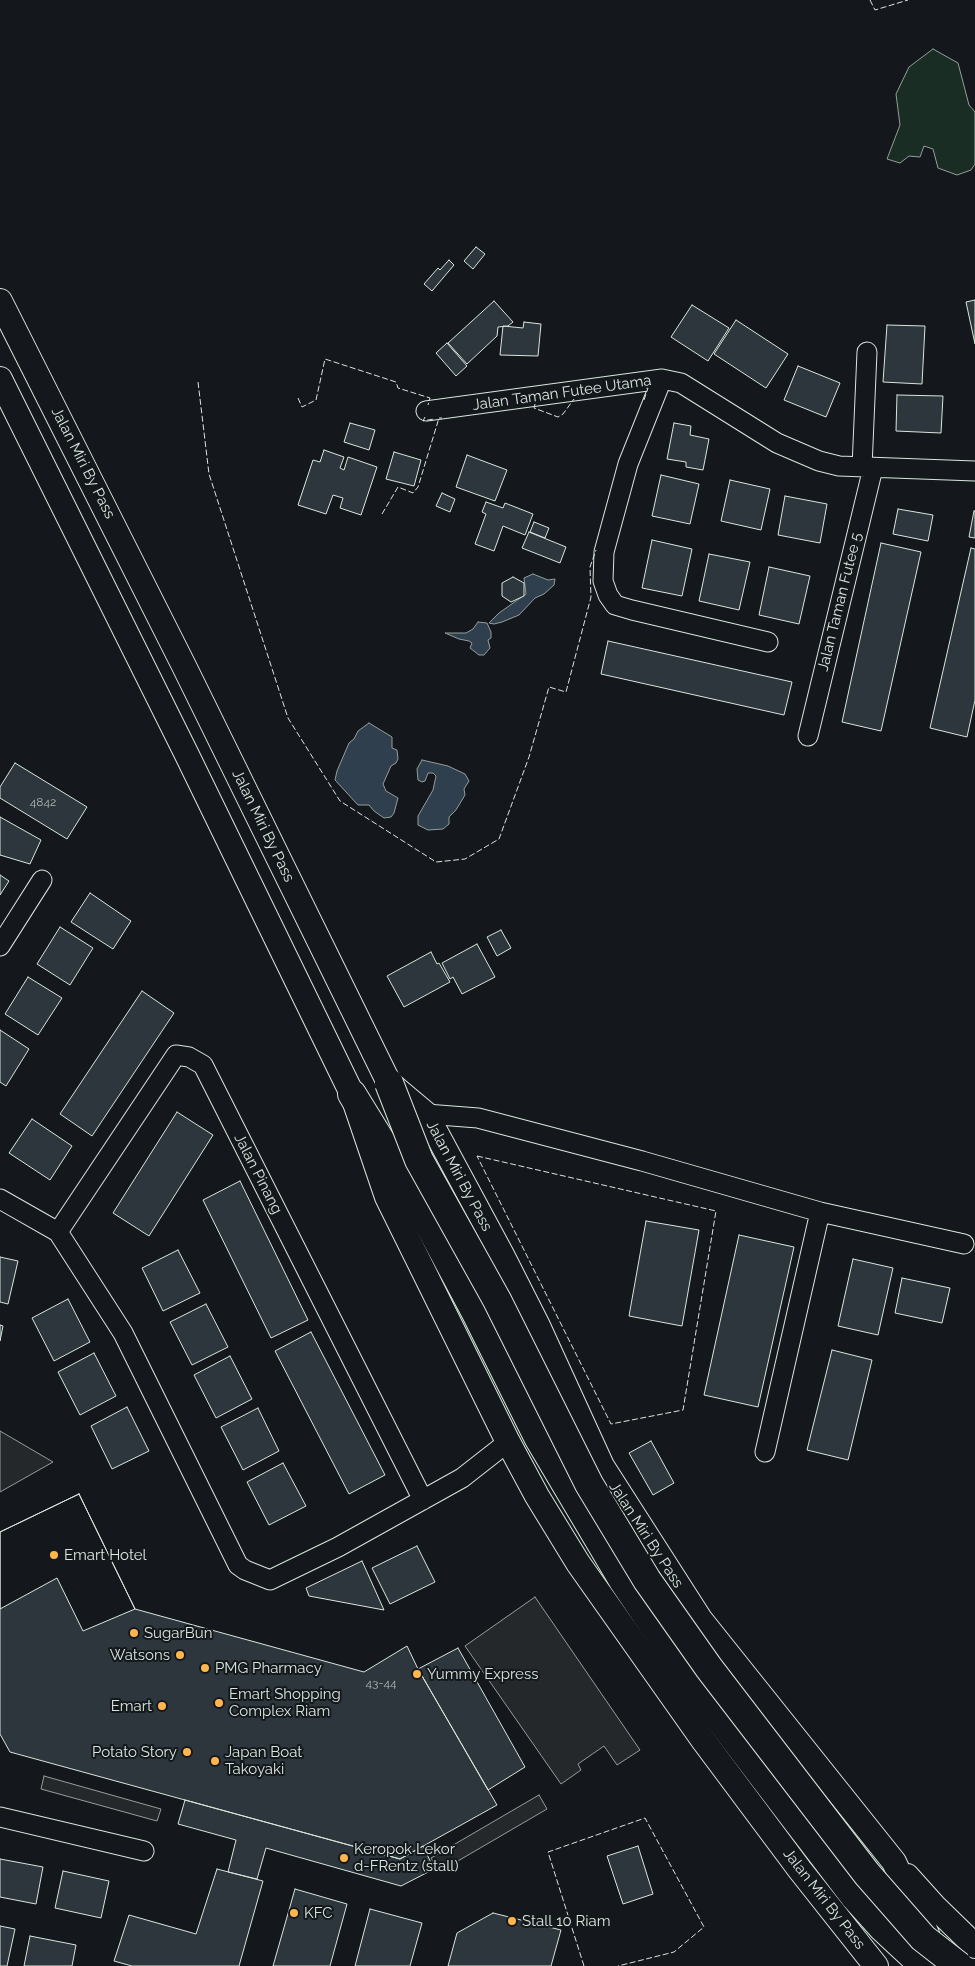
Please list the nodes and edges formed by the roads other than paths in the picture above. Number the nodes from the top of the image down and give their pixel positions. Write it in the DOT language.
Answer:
graph roads {
  1 [pos="0,301"];
  2 [pos="867,352"];
  3 [pos="662,378"];
  4 [pos="0,379"];
  5 [pos="426,411"];
  6 [pos="867,468"];
  7 [pos="975,471"];
  8 [pos="768,642"];
  9 [pos="808,736"];
  10 [pos="42,880"];
  11 [pos="0,946"];
  12 [pos="389,1083"];
  13 [pos="352,1094"];
  14 [pos="426,1114"];
  15 [pos="0,1199"];
  16 [pos="820,1212"];
  17 [pos="58,1232"];
  18 [pos="964,1244"];
  19 [pos="508,1442"];
  20 [pos="765,1452"];
  21 [pos="424,1500"];
  22 [pos="0,1817"];
  23 [pos="144,1851"];
  24 [pos="894,1862"];
  25 [pos="975,1946"];
  26 [pos="876,1966"];
  27 [pos="924,1966"];
  28 [pos="946,1966"];
  29 [pos="959,1966"];
  1 -- 12 [label="main road, Jalan Miri By Pass"];
  2 -- 6 [label="street, Jalan Taman Futee 5"];
  3 -- 5 [label="street, Jalan Taman Futee Utama"];
  3 -- 6 [label="street, Jalan Taman Futee Utama"];
  3 -- 8 [label="street"];
  4 -- 13 [label="main road, Jalan Miri By Pass"];
  6 -- 7 [label="street, Jalan Taman Futee Utama"];
  6 -- 9 [label="street, Jalan Taman Futee 5"];
  10 -- 11 [label="street"];
  12 -- 14 [label="main road, Jalan Miri By Pass"];
  12 -- 29 [label="highway, bridge"];
  13 -- 19 [label="main road, Jalan Miri By Pass"];
  13 -- 27 [label="highway"];
  14 -- 16 [label="street"];
  14 -- 24 [label="main road, Jalan Miri By Pass"];
  15 -- 17 [label="street"];
  16 -- 18 [label="street"];
  16 -- 20 [label="street"];
  17 -- 21 [label="street"];
  17 -- 21 [label="street, Jalan Pinang"];
  19 -- 21 [label="street"];
  19 -- 26 [label="main road, Jalan Miri By Pass"];
  22 -- 23 [label="street"];
  24 -- 25 [label="main road"];
  24 -- 28 [label="main road, Jalan Miri By Pass"];
}
